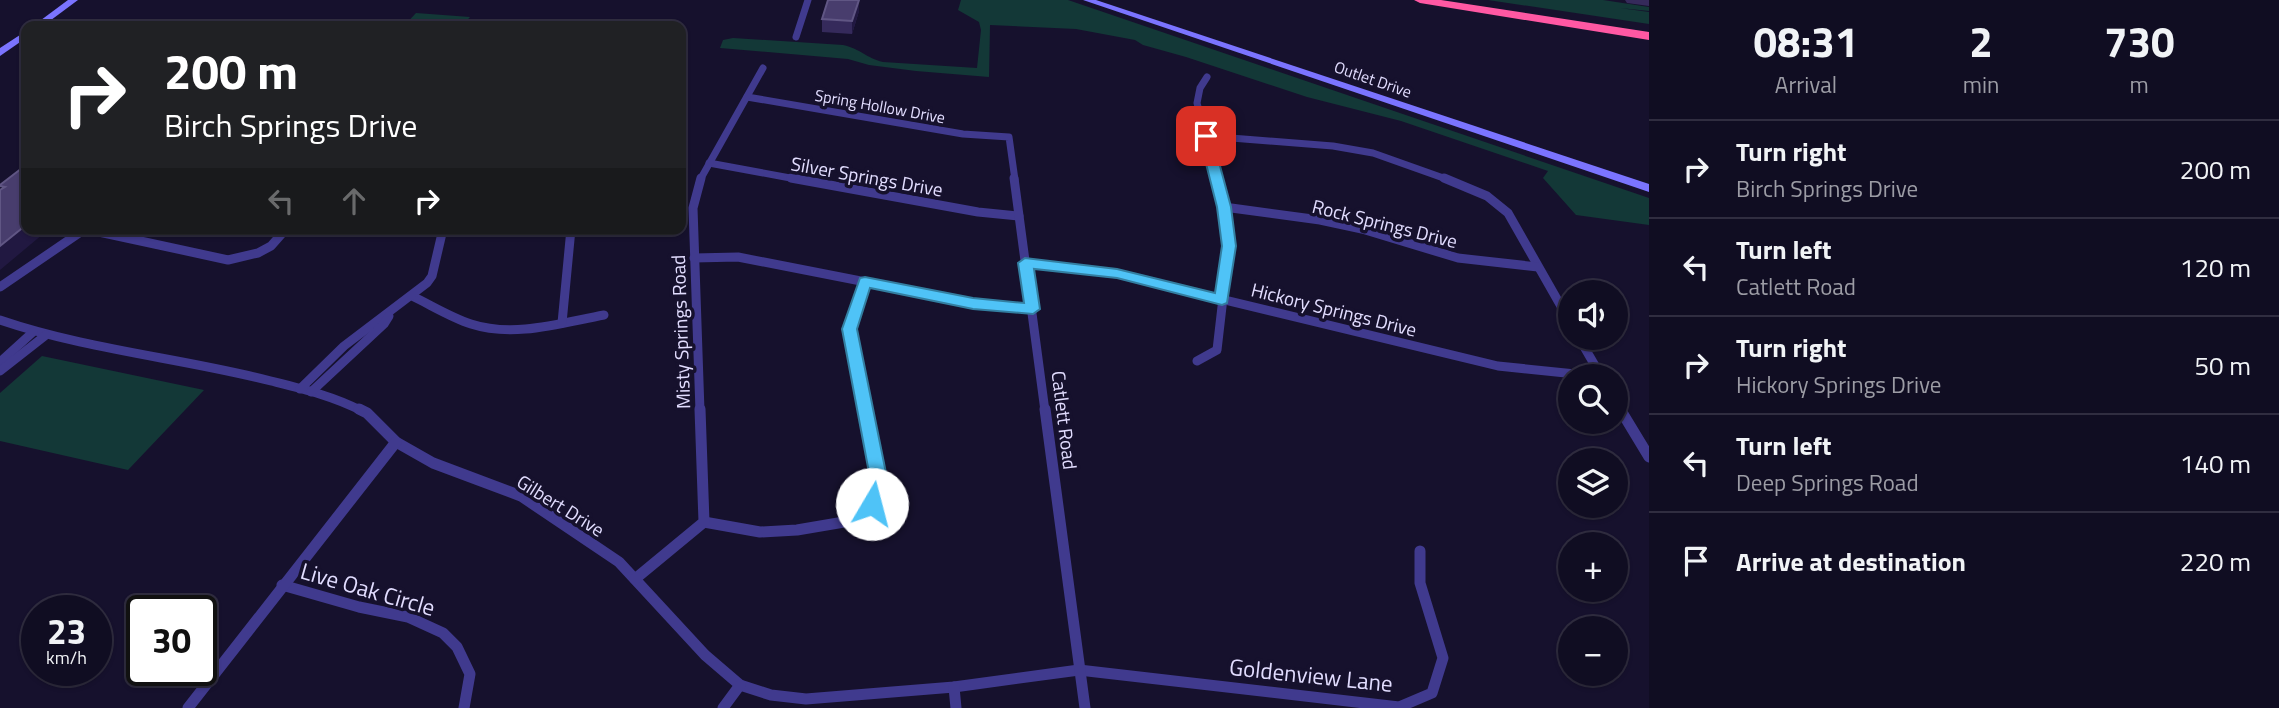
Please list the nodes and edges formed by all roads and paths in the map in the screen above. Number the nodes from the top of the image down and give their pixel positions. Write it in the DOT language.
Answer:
graph roads {
  1 [pos="74,0"];
  2 [pos="808,0"];
  3 [pos="1087,0"];
  4 [pos="1420,0"];
  5 [pos="1463,0"];
  6 [pos="44,21"];
  7 [pos="1649,28"];
  8 [pos="1649,36"];
  9 [pos="796,37"];
  10 [pos="21,38"];
  11 [pos="0,53"];
  12 [pos="763,68"];
  13 [pos="1207,77"];
  14 [pos="747,97"];
  15 [pos="1206,136"];
  16 [pos="1009,137"];
  17 [pos="709,163"];
  18 [pos="1649,188"];
  19 [pos="1224,207"];
  20 [pos="1019,215"];
  21 [pos="76,235"];
  22 [pos="113,235"];
  23 [pos="281,235"];
  24 [pos="442,235"];
  25 [pos="570,235"];
  26 [pos="694,258"];
  27 [pos="1025,263"];
  28 [pos="1538,267"];
  29 [pos="865,282"];
  30 [pos="0,287"];
  31 [pos="412,296"];
  32 [pos="1222,300"];
  33 [pos="1558,301"];
  34 [pos="1033,309"];
  35 [pos="604,315"];
  36 [pos="0,320"];
  37 [pos="562,323"];
  38 [pos="33,332"];
  39 [pos="46,335"];
  40 [pos="1197,361"];
  41 [pos="0,362"];
  42 [pos="0,371"];
  43 [pos="1558,372"];
  44 [pos="306,390"];
  45 [pos="1628,422"];
  46 [pos="396,442"];
  47 [pos="1649,457"];
  48 [pos="704,522"];
  49 [pos="1420,551"];
  50 [pos="635,579"];
  51 [pos="282,586"];
  52 [pos="1079,670"];
  53 [pos="740,685"];
  54 [pos="954,687"];
  55 [pos="188,708"];
  56 [pos="464,708"];
  57 [pos="723,708"];
  58 [pos="956,708"];
  59 [pos="1085,708"];
  1 -- 6 [label="street"];
  2 -- 9 [label="street"];
  3 -- 18 [label="street, Outlet Drive"];
  4 -- 8 [label="highway"];
  5 -- 7 [label="highway"];
  10 -- 11 [label="street"];
  12 -- 14 [label="street, Misty Springs Road"];
  13 -- 15 [label="street"];
  14 -- 16 [label="street, Spring Hollow Drive"];
  14 -- 17 [label="street, Misty Springs Road"];
  15 -- 19 [label="street"];
  15 -- 28 [label="street"];
  16 -- 20 [label="street, Catlett Road"];
  17 -- 20 [label="street, Silver Springs Drive"];
  17 -- 26 [label="street, Misty Springs Road"];
  19 -- 28 [label="street, Rock Springs Drive"];
  19 -- 32 [label="street"];
  20 -- 27 [label="street, Catlett Road"];
  21 -- 30 [label="street"];
  22 -- 23 [label="street"];
  24 -- 31 [label="street"];
  25 -- 37 [label="street"];
  26 -- 29 [label="street"];
  26 -- 48 [label="street, Misty Springs Road"];
  27 -- 32 [label="street, Hickory Springs Drive"];
  27 -- 34 [label="street, Catlett Road"];
  28 -- 33 [label="street"];
  29 -- 34 [label="street"];
  29 -- 48 [label="street"];
  31 -- 37 [label="street"];
  31 -- 44 [label="street"];
  32 -- 40 [label="street"];
  32 -- 43 [label="street, Hickory Springs Drive"];
  34 -- 52 [label="street, Catlett Road"];
  35 -- 37 [label="street"];
  36 -- 38 [label="street, Gilbert Drive"];
  38 -- 39 [label="street, Gilbert Drive"];
  38 -- 41 [label="street"];
  39 -- 42 [label="street"];
  39 -- 44 [label="street, Gilbert Drive"];
  44 -- 46 [label="street, Gilbert Drive"];
  45 -- 47 [label="street"];
  46 -- 50 [label="street, Gilbert Drive"];
  46 -- 51 [label="street, Live Oak Circle"];
  48 -- 50 [label="street"];
  49 -- 52 [label="street, Goldenview Lane"];
  50 -- 53 [label="street, Gilbert Drive"];
  51 -- 55 [label="street, Live Oak Circle"];
  51 -- 56 [label="street, Live Oak Circle"];
  52 -- 54 [label="street, Gilbert Drive"];
  52 -- 59 [label="street, Catlett Road"];
  53 -- 54 [label="street, Gilbert Drive"];
  53 -- 57 [label="street"];
  54 -- 58 [label="street"];
}
